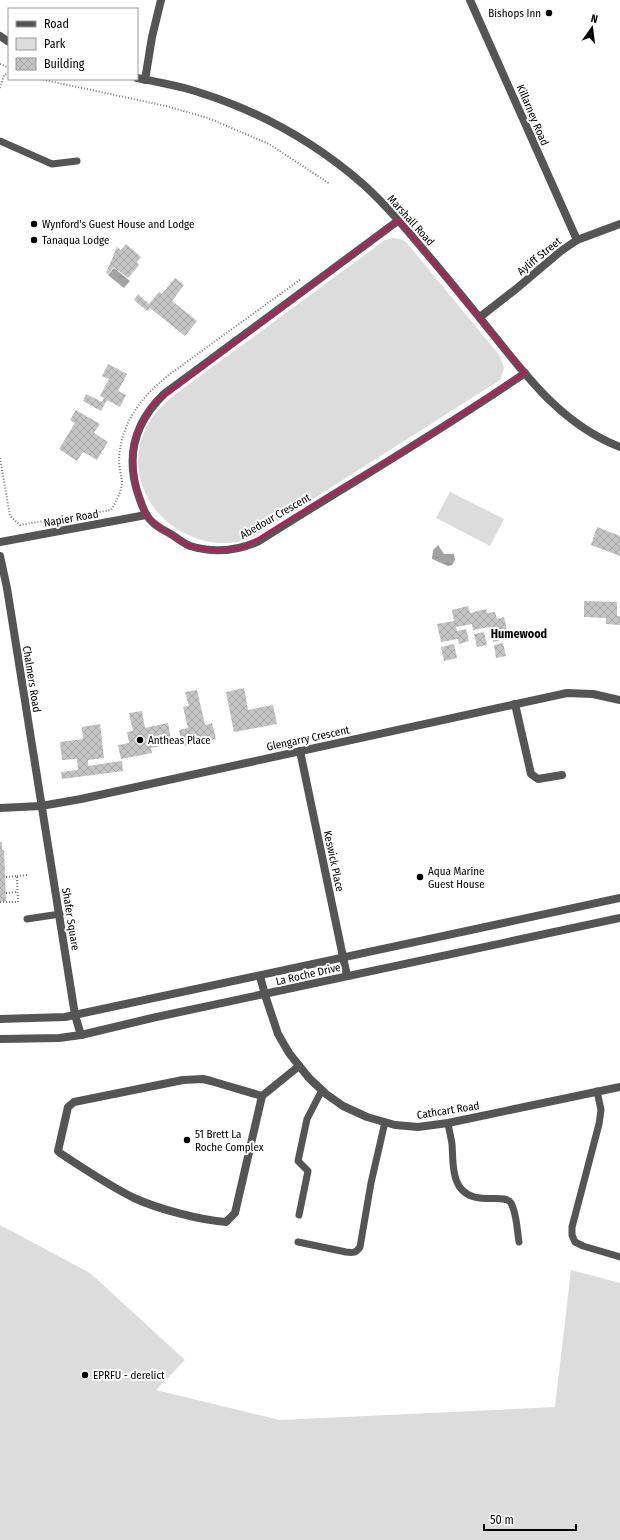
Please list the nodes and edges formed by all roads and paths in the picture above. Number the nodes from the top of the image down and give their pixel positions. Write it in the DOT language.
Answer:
graph roads {
  1 [pos="161,0"];
  2 [pos="470,0"];
  3 [pos="8,73"];
  4 [pos="141,79"];
  5 [pos="45,80"];
  6 [pos="0,88"];
  7 [pos="0,142"];
  8 [pos="77,161"];
  9 [pos="330,184"];
  10 [pos="399,220"];
  11 [pos="620,224"];
  12 [pos="577,240"];
  13 [pos="480,317"];
  14 [pos="525,373"];
  15 [pos="620,447"];
  16 [pos="146,515"];
  17 [pos="0,542"];
  18 [pos="0,556"];
  19 [pos="620,700"];
  20 [pos="515,704"];
  21 [pos="300,751"];
  22 [pos="562,775"];
  23 [pos="41,806"];
  24 [pos="0,808"];
  25 [pos="26,875"];
  26 [pos="17,876"];
  27 [pos="5,877"];
  28 [pos="17,892"];
  29 [pos="6,893"];
  30 [pos="620,898"];
  31 [pos="0,902"];
  32 [pos="60,914"];
  33 [pos="620,918"];
  34 [pos="27,919"];
  35 [pos="343,958"];
  36 [pos="260,976"];
  37 [pos="348,976"];
  38 [pos="265,995"];
  39 [pos="75,1015"];
  40 [pos="0,1019"];
  41 [pos="81,1036"];
  42 [pos="0,1039"];
  43 [pos="299,1066"];
  44 [pos="620,1087"];
  45 [pos="322,1090"];
  46 [pos="597,1091"];
  47 [pos="262,1096"];
  48 [pos="385,1122"];
  49 [pos="448,1123"];
  50 [pos="299,1215"];
  51 [pos="298,1242"];
  52 [pos="519,1242"];
  53 [pos="620,1257"];
  1 -- 4 [label="street"];
  2 -- 12 [label="street, Killarney Road"];
  3 -- 6 [label="path"];
  4 -- 10 [label="street, Marshall Road"];
  5 -- 9 [label="path"];
  7 -- 8 [label="lane"];
  10 -- 13 [label="street, Marshall Road"];
  10 -- 16 [label="street, Abedour Crescent"];
  11 -- 12 [label="street, Ayliff Street"];
  12 -- 13 [label="street, Ayliff Street"];
  13 -- 14 [label="street, Marshall Road"];
  14 -- 15 [label="street, Marshall Road"];
  14 -- 16 [label="street, Abedour Crescent"];
  16 -- 17 [label="street, Napier Road"];
  18 -- 23 [label="street, Chalmers Road"];
  19 -- 20 [label="street, Glengarry Crescent"];
  20 -- 21 [label="street, Glengarry Crescent"];
  20 -- 22 [label="street"];
  21 -- 23 [label="street, Glengarry Crescent"];
  21 -- 35 [label="street, Keswick Place"];
  23 -- 24 [label="street, Glengarry Crescent"];
  23 -- 32 [label="street, Shafer Square"];
  25 -- 26 [label="path"];
  26 -- 27 [label="path"];
  26 -- 28 [label="path"];
  28 -- 29 [label="path"];
  28 -- 31 [label="path"];
  30 -- 35 [label="street, La Roche Drive"];
  32 -- 34 [label="lane"];
  32 -- 39 [label="street, Shafer Square"];
  33 -- 37 [label="street, La Roche Drive"];
  35 -- 36 [label="street, La Roche Drive"];
  35 -- 37 [label="street, Keswick Place"];
  36 -- 38 [label="street, Cathcart Road"];
  36 -- 39 [label="street, La Roche Drive"];
  37 -- 38 [label="street, La Roche Drive"];
  38 -- 41 [label="street, La Roche Drive"];
  38 -- 43 [label="street, Cathcart Road"];
  39 -- 40 [label="street, La Roche Drive"];
  39 -- 41 [label="street, Shafer Square"];
  41 -- 42 [label="street, La Roche Drive"];
  43 -- 45 [label="street, Cathcart Road"];
  43 -- 47 [label="street"];
  44 -- 46 [label="street, Cathcart Road"];
  45 -- 48 [label="street, Cathcart Road"];
  45 -- 50 [label="lane"];
  46 -- 49 [label="street, Cathcart Road"];
  46 -- 53 [label="lane"];
  47 -- 47 [label="street"];
  48 -- 49 [label="street, Cathcart Road"];
  48 -- 51 [label="lane"];
  49 -- 52 [label="lane"];
}
